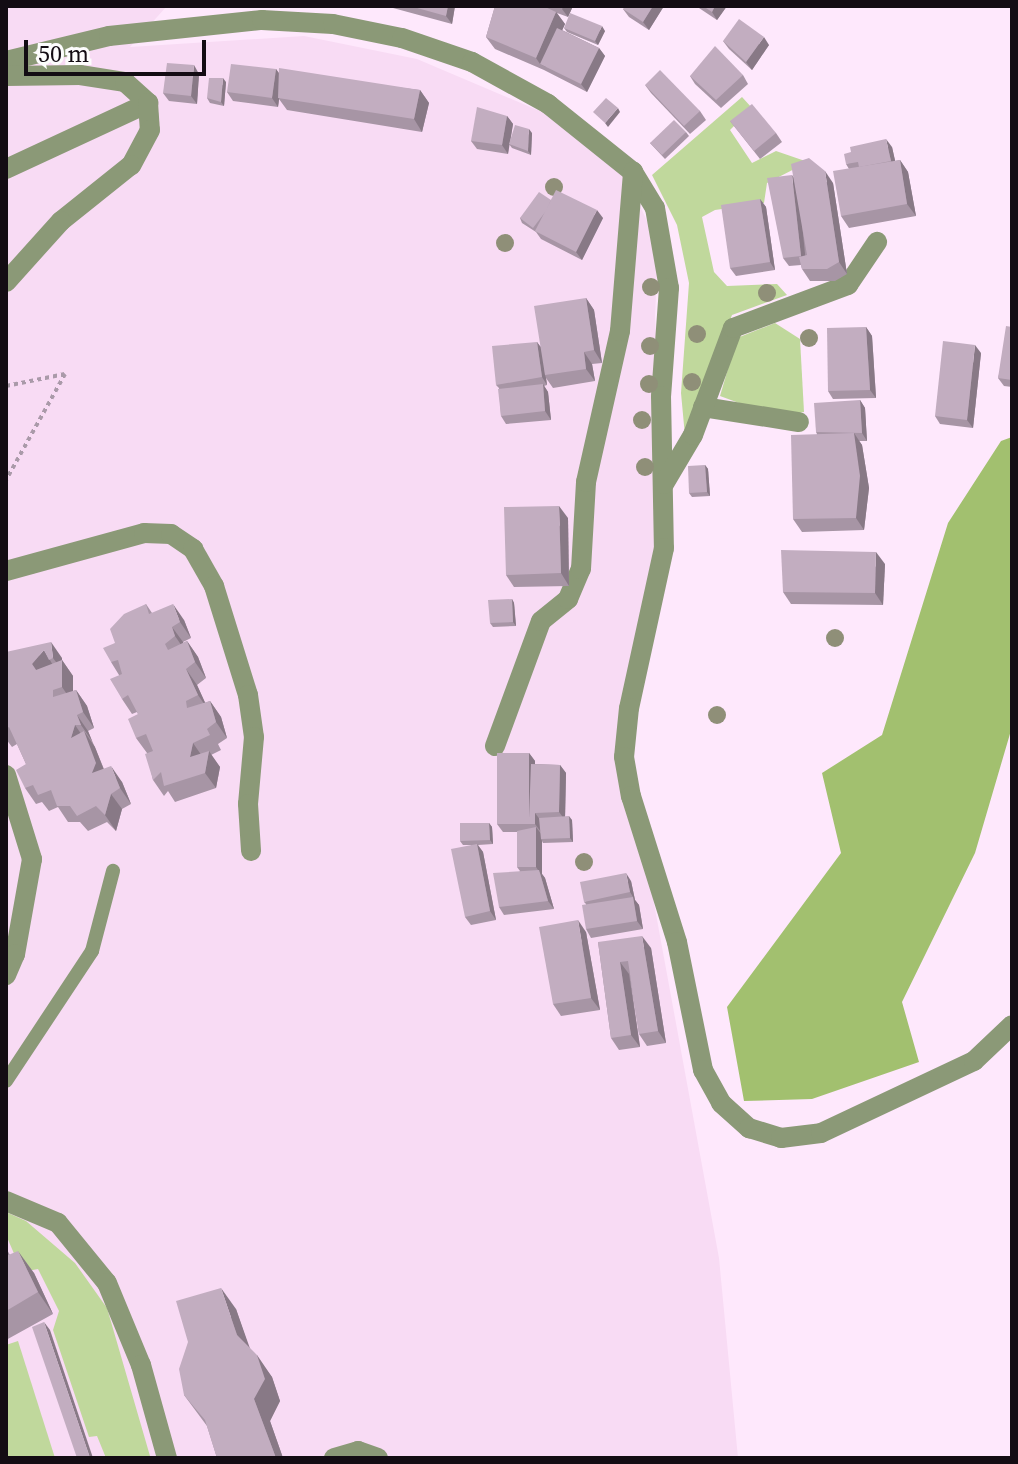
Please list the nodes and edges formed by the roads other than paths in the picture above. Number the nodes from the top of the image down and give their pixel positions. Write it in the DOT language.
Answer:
graph roads {
  1 [pos="6,61"];
  2 [pos="6,76"];
  3 [pos="148,103"];
  4 [pos="6,169"];
  5 [pos="633,172"];
  6 [pos="877,242"];
  7 [pos="6,282"];
  8 [pos="703,407"];
  9 [pos="799,422"];
  10 [pos="664,484"];
  11 [pos="6,571"];
  12 [pos="495,746"];
  13 [pos="6,775"];
  14 [pos="251,851"];
  15 [pos="113,871"];
  16 [pos="6,975"];
  17 [pos="1012,1025"];
  18 [pos="6,1081"];
  19 [pos="6,1201"];
  20 [pos="167,1458"];
  21 [pos="334,1458"];
  22 [pos="378,1458"];
  1 -- 5 [label="street"];
  2 -- 3 [label="street"];
  3 -- 4 [label="street"];
  3 -- 7 [label="street"];
  5 -- 10 [label="street"];
  5 -- 12 [label="street"];
  6 -- 8 [label="street"];
  8 -- 9 [label="street"];
  8 -- 10 [label="street"];
  10 -- 17 [label="street"];
  11 -- 14 [label="street"];
  13 -- 16 [label="street"];
  15 -- 18 [label="lane"];
  19 -- 20 [label="street"];
  21 -- 22 [label="street"];
}
